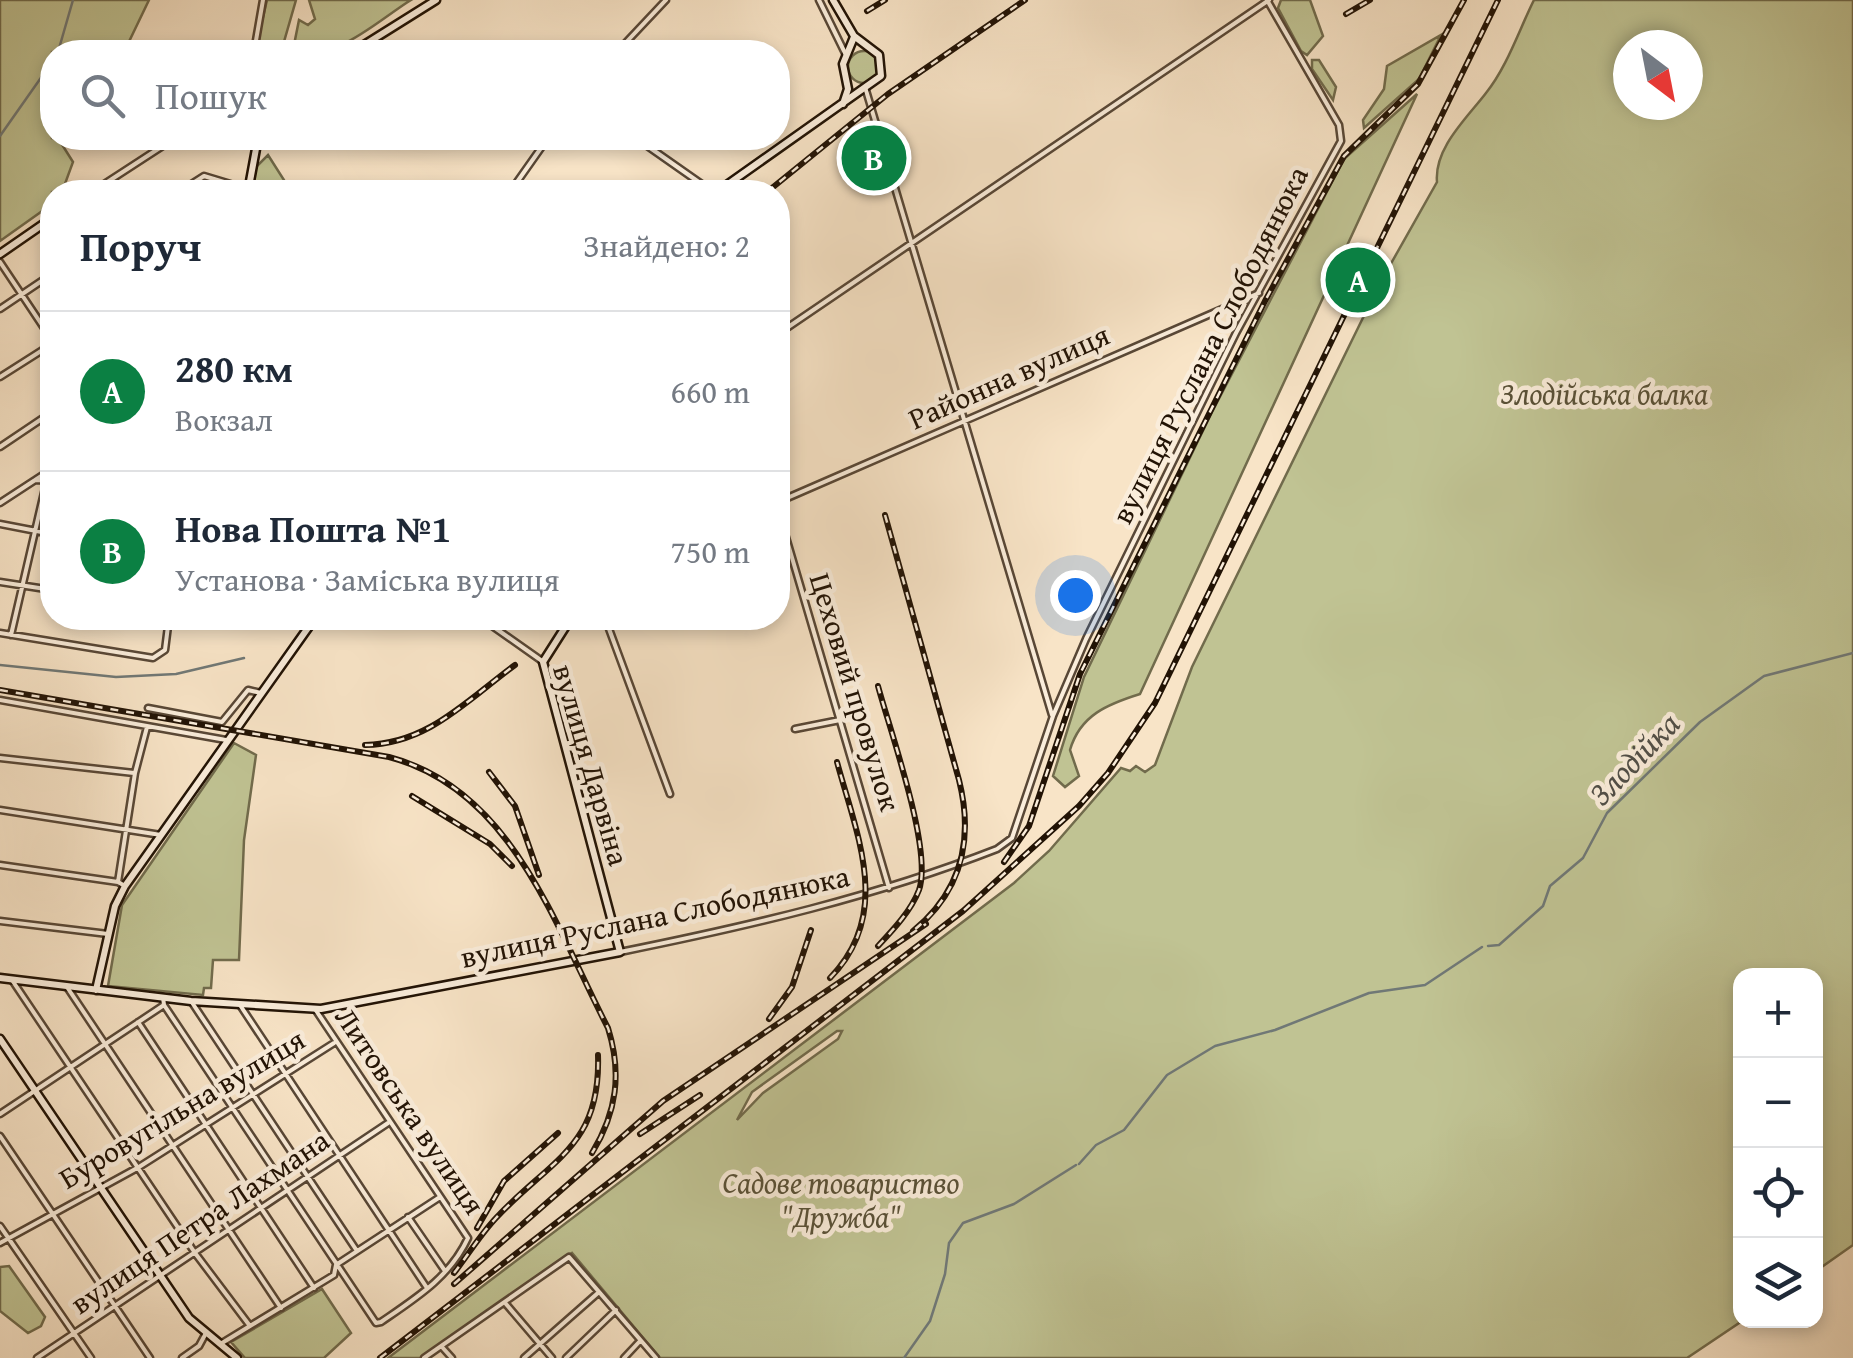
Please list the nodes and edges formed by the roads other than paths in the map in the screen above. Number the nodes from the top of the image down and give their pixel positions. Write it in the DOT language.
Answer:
graph roads {
  1 [pos="263,0"];
  2 [pos="436,0"];
  3 [pos="666,0"];
  4 [pos="818,0"];
  5 [pos="833,0"];
  6 [pos="1268,0"];
  7 [pos="854,36"];
  8 [pos="256,40"];
  9 [pos="372,40"];
  10 [pos="628,40"];
  11 [pos="870,48"];
  12 [pos="848,54"];
  13 [pos="843,64"];
  14 [pos="844,74"];
  15 [pos="868,87"];
  16 [pos="839,109"];
  17 [pos="790,142"];
  18 [pos="156,150"];
  19 [pos="256,150"];
  20 [pos="540,150"];
  21 [pos="653,150"];
  22 [pos="777,150"];
  23 [pos="110,180"];
  24 [pos="250,180"];
  25 [pos="518,180"];
  26 [pos="697,180"];
  27 [pos="732,180"];
  28 [pos="40,226"];
  29 [pos="912,239"];
  30 [pos="0,254"];
  31 [pos="0,262"];
  32 [pos="40,282"];
  33 [pos="1259,293"];
  34 [pos="22,294"];
  35 [pos="0,309"];
  36 [pos="40,323"];
  37 [pos="790,325"];
  38 [pos="40,350"];
  39 [pos="0,377"];
  40 [pos="40,420"];
  41 [pos="963,420"];
  42 [pos="0,446"];
  43 [pos="40,476"];
  44 [pos="34,480"];
  45 [pos="40,480"];
  46 [pos="40,497"];
  47 [pos="790,497"];
  48 [pos="0,504"];
  49 [pos="0,524"];
  50 [pos="32,530"];
  51 [pos="40,532"];
  52 [pos="790,551"];
  53 [pos="0,582"];
  54 [pos="21,585"];
  55 [pos="40,588"];
  56 [pos="168,630"];
  57 [pos="306,630"];
  58 [pos="497,630"];
  59 [pos="563,630"];
  60 [pos="610,630"];
  61 [pos="0,633"];
  62 [pos="11,635"];
  63 [pos="543,662"];
  64 [pos="261,693"];
  65 [pos="0,700"];
  66 [pos="148,708"];
  67 [pos="1053,716"];
  68 [pos="840,720"];
  69 [pos="147,727"];
  70 [pos="794,729"];
  71 [pos="227,740"];
  72 [pos="0,758"];
  73 [pos="135,773"];
  74 [pos="670,794"];
  75 [pos="0,810"];
  76 [pos="127,829"];
  77 [pos="161,835"];
  78 [pos="0,865"];
  79 [pos="122,884"];
  80 [pos="889,888"];
  81 [pos="0,921"];
  82 [pos="108,934"];
  83 [pos="620,952"];
  84 [pos="4,980"];
  85 [pos="67,986"];
  86 [pos="96,990"];
  87 [pos="163,1001"];
  88 [pos="191,1001"];
  89 [pos="240,1005"];
  90 [pos="315,1008"];
  91 [pos="138,1022"];
  92 [pos="0,1039"];
  93 [pos="334,1042"];
  94 [pos="105,1044"];
  95 [pos="72,1066"];
  96 [pos="285,1075"];
  97 [pos="35,1090"];
  98 [pos="254,1096"];
  99 [pos="233,1110"];
  100 [pos="0,1114"];
  101 [pos="388,1124"];
  102 [pos="208,1126"];
  103 [pos="0,1136"];
  104 [pos="173,1146"];
  105 [pos="337,1157"];
  106 [pos="140,1167"];
  107 [pos="307,1176"];
  108 [pos="102,1188"];
  109 [pos="286,1190"];
  110 [pos="440,1197"];
  111 [pos="262,1206"];
  112 [pos="52,1214"];
  113 [pos="408,1217"];
  114 [pos="0,1226"];
  115 [pos="228,1228"];
  116 [pos="388,1230"];
  117 [pos="8,1238"];
  118 [pos="0,1243"];
  119 [pos="356,1251"];
  120 [pos="196,1253"];
  121 [pos="336,1265"];
  122 [pos="444,1272"];
  123 [pos="162,1278"];
  124 [pos="314,1288"];
  125 [pos="428,1290"];
  126 [pos="601,1290"];
  127 [pos="505,1303"];
  128 [pos="116,1308"];
  129 [pos="280,1308"];
  130 [pos="616,1310"];
  131 [pos="250,1326"];
  132 [pos="206,1332"];
  133 [pos="74,1334"];
  134 [pos="640,1342"];
  135 [pos="222,1343"];
  136 [pos="540,1344"];
  137 [pos="442,1346"];
  138 [pos="37,1358"];
  139 [pos="91,1358"];
  140 [pos="150,1358"];
  141 [pos="182,1358"];
  142 [pos="237,1358"];
  143 [pos="424,1358"];
  144 [pos="452,1358"];
  145 [pos="524,1358"];
  146 [pos="552,1358"];
  147 [pos="566,1358"];
  148 [pos="624,1358"];
  149 [pos="656,1358"];
  1 -- 8 [label="street"];
  2 -- 9 [label="street"];
  3 -- 10 [label="street"];
  4 -- 13 [label="street"];
  5 -- 7 [label="street"];
  6 -- 29 [label="street"];
  6 -- 33 [label="street, вулиця Руслана Слободянюка"];
  7 -- 11 [label="street"];
  7 -- 12 [label="street"];
  11 -- 12 [label="street"];
  11 -- 15 [label="street"];
  12 -- 13 [label="street"];
  13 -- 14 [label="street"];
  14 -- 15 [label="street"];
  14 -- 16 [label="street"];
  15 -- 16 [label="street"];
  15 -- 29 [label="street"];
  16 -- 17 [label="street"];
  18 -- 23 [label="street"];
  19 -- 24 [label="street"];
  20 -- 25 [label="street"];
  21 -- 26 [label="street"];
  22 -- 27 [label="street"];
  28 -- 30 [label="street"];
  29 -- 37 [label="street"];
  29 -- 41 [label="street"];
  31 -- 34 [label="street"];
  32 -- 34 [label="street"];
  33 -- 41 [label="street, Районна вулиця"];
  33 -- 67 [label="street, вулиця Руслана Слободянюка"];
  34 -- 35 [label="street"];
  34 -- 36 [label="street"];
  38 -- 39 [label="street"];
  40 -- 42 [label="street"];
  41 -- 47 [label="street, Районна вулиця"];
  41 -- 67 [label="street"];
  43 -- 44 [label="street"];
  44 -- 45 [label="street"];
  44 -- 48 [label="street"];
  46 -- 50 [label="street"];
  49 -- 50 [label="street"];
  50 -- 51 [label="street"];
  50 -- 54 [label="street"];
  52 -- 68 [label="street, Цеховий провулок"];
  53 -- 54 [label="street"];
  54 -- 55 [label="street"];
  54 -- 62 [label="street"];
  56 -- 62 [label="street"];
  57 -- 64 [label="street"];
  58 -- 63 [label="street, вулиця Дарвіна"];
  59 -- 63 [label="street"];
  60 -- 74 [label="street"];
  61 -- 62 [label="street"];
  63 -- 83 [label="street, вулиця Дарвіна"];
  64 -- 66 [label="street"];
  64 -- 71 [label="street"];
  65 -- 69 [label="street"];
  67 -- 80 [label="street, вулиця Руслана Слободянюка"];
  68 -- 70 [label="street"];
  68 -- 80 [label="street, Цеховий провулок"];
  69 -- 71 [label="street"];
  69 -- 73 [label="street"];
  71 -- 77 [label="street"];
  72 -- 73 [label="street"];
  73 -- 76 [label="street"];
  75 -- 76 [label="street"];
  76 -- 77 [label="street"];
  76 -- 79 [label="street"];
  77 -- 79 [label="street"];
  78 -- 79 [label="street"];
  79 -- 82 [label="street"];
  80 -- 83 [label="street, вулиця Руслана Слободянюка"];
  81 -- 82 [label="street"];
  82 -- 86 [label="street"];
  83 -- 90 [label="street, вулиця Руслана Слободянюка"];
  84 -- 85 [label="street, вулиця Руслана Слободянюка"];
  84 -- 95 [label="street"];
  85 -- 86 [label="street, вулиця Руслана Слободянюка"];
  85 -- 94 [label="street"];
  86 -- 87 [label="street, вулиця Руслана Слободянюка"];
  87 -- 88 [label="street, вулиця Руслана Слободянюка"];
  87 -- 91 [label="street"];
  87 -- 99 [label="street"];
  88 -- 89 [label="street, вулиця Руслана Слободянюка"];
  88 -- 98 [label="street"];
  89 -- 90 [label="street, вулиця Руслана Слободянюка"];
  89 -- 96 [label="street"];
  90 -- 93 [label="street, Литовська вулиця"];
  91 -- 94 [label="street"];
  91 -- 102 [label="street"];
  92 -- 97 [label="street"];
  93 -- 96 [label="street, Буровугільна вулиця"];
  93 -- 101 [label="street, Литовська вулиця"];
  94 -- 95 [label="street"];
  94 -- 104 [label="street"];
  95 -- 97 [label="street"];
  95 -- 106 [label="street"];
  96 -- 98 [label="street, Буровугільна вулиця"];
  96 -- 105 [label="street"];
  97 -- 100 [label="street"];
  97 -- 108 [label="street"];
  98 -- 99 [label="street, Буровугільна вулиця"];
  98 -- 107 [label="street"];
  99 -- 102 [label="street, Буровугільна вулиця"];
  99 -- 109 [label="street"];
  101 -- 105 [label="street, вулиця Петра Лахмана"];
  101 -- 110 [label="street, Литовська вулиця"];
  102 -- 104 [label="street, Буровугільна вулиця"];
  102 -- 111 [label="street"];
  103 -- 112 [label="street"];
  104 -- 106 [label="street, Буровугільна вулиця"];
  104 -- 115 [label="street"];
  105 -- 107 [label="street, вулиця Петра Лахмана"];
  105 -- 116 [label="street"];
  106 -- 108 [label="street, Буровугільна вулиця"];
  106 -- 120 [label="street"];
  107 -- 109 [label="street, вулиця Петра Лахмана"];
  107 -- 119 [label="street"];
  108 -- 112 [label="street, Буровугільна вулиця"];
  108 -- 123 [label="street"];
  109 -- 111 [label="street, вулиця Петра Лахмана"];
  109 -- 121 [label="street"];
  110 -- 113 [label="street"];
  110 -- 122 [label="street, Литовська вулиця"];
  111 -- 115 [label="street, вулиця Петра Лахмана"];
  111 -- 124 [label="street"];
  112 -- 117 [label="street, Буровугільна вулиця"];
  112 -- 128 [label="street"];
  113 -- 116 [label="street"];
  113 -- 122 [label="street"];
  114 -- 117 [label="street"];
  115 -- 120 [label="street, вулиця Петра Лахмана"];
  115 -- 129 [label="street"];
  116 -- 119 [label="street"];
  116 -- 125 [label="street"];
  117 -- 118 [label="street, Буровугільна вулиця"];
  117 -- 133 [label="street"];
  119 -- 121 [label="street"];
  120 -- 123 [label="street, вулиця Петра Лахмана"];
  120 -- 131 [label="street"];
  121 -- 124 [label="street"];
  121 -- 125 [label="street"];
  122 -- 125 [label="street"];
  123 -- 128 [label="street, вулиця Петра Лахмана"];
  123 -- 132 [label="street"];
  124 -- 129 [label="street"];
  126 -- 127 [label="street"];
  126 -- 130 [label="street"];
  126 -- 136 [label="street"];
  127 -- 136 [label="street"];
  127 -- 137 [label="street"];
  128 -- 133 [label="street, вулиця Петра Лахмана"];
  128 -- 140 [label="street"];
  129 -- 131 [label="street"];
  130 -- 134 [label="street"];
  130 -- 147 [label="street"];
  131 -- 135 [label="street"];
  132 -- 135 [label="street"];
  132 -- 141 [label="street"];
  133 -- 138 [label="street, вулиця Петра Лахмана"];
  133 -- 139 [label="street"];
  134 -- 148 [label="street"];
  134 -- 149 [label="street"];
  135 -- 142 [label="street"];
  136 -- 145 [label="street"];
  136 -- 146 [label="street"];
  137 -- 143 [label="street"];
  137 -- 144 [label="street"];
}
